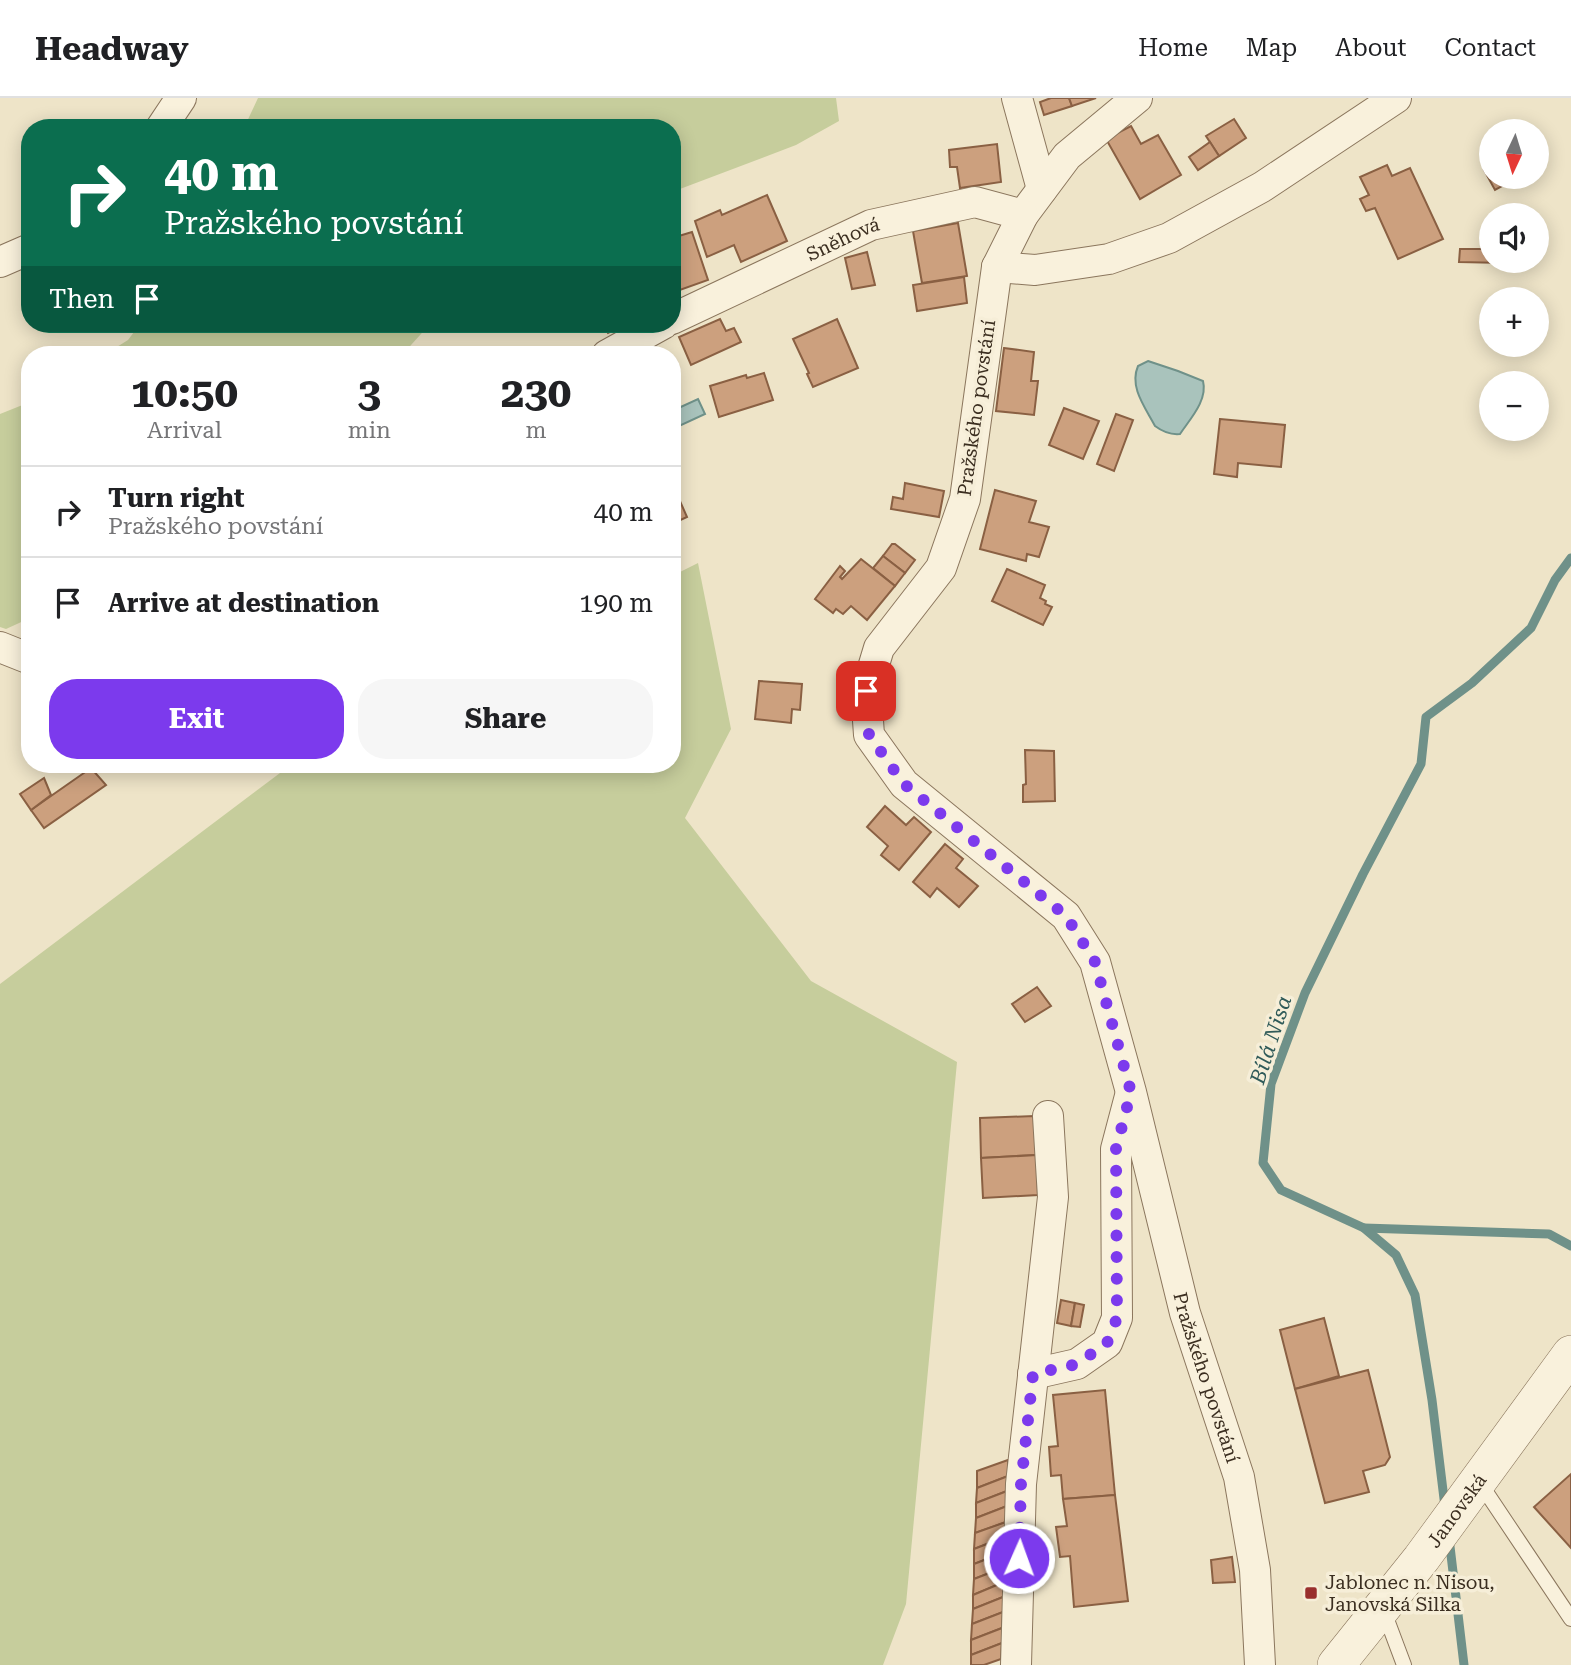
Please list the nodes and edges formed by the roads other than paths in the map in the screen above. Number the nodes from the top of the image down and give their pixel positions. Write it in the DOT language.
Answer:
graph roads {
  1 [pos="181,98"];
  2 [pos="1017,98"];
  3 [pos="1137,98"];
  4 [pos="1396,98"];
  5 [pos="167,119"];
  6 [pos="1042,189"];
  7 [pos="1023,215"];
  8 [pos="21,253"];
  9 [pos="0,262"];
  10 [pos="997,267"];
  11 [pos="681,315"];
  12 [pos="647,333"];
  13 [pos="623,346"];
  14 [pos="0,647"];
  15 [pos="21,655"];
  16 [pos="1131,1092"];
  17 [pos="1048,1116"];
  18 [pos="1571,1353"];
  19 [pos="1033,1374"];
  20 [pos="1479,1482"];
  21 [pos="1383,1607"];
  22 [pos="1571,1619"];
  23 [pos="1016,1665"];
  24 [pos="1260,1665"];
  25 [pos="1336,1665"];
  26 [pos="1404,1665"];
  1 -- 5 [label="street"];
  2 -- 6 [label="street"];
  3 -- 6 [label="street, Pražského povstání"];
  4 -- 10 [label="street"];
  6 -- 7 [label="street, Pražského povstání"];
  7 -- 10 [label="street, Pražského povstání"];
  7 -- 11 [label="street, Sněhová"];
  8 -- 9 [label="street"];
  10 -- 16 [label="street, Pražského povstání"];
  12 -- 13 [label="street"];
  14 -- 15 [label="street"];
  16 -- 19 [label="street"];
  16 -- 24 [label="street, Pražského povstání"];
  17 -- 19 [label="street"];
  18 -- 20 [label="street, Janovská"];
  19 -- 23 [label="street"];
  20 -- 21 [label="street, Janovská"];
  20 -- 22 [label="lane"];
  21 -- 25 [label="street, Janovská"];
  21 -- 26 [label="lane"];
}
